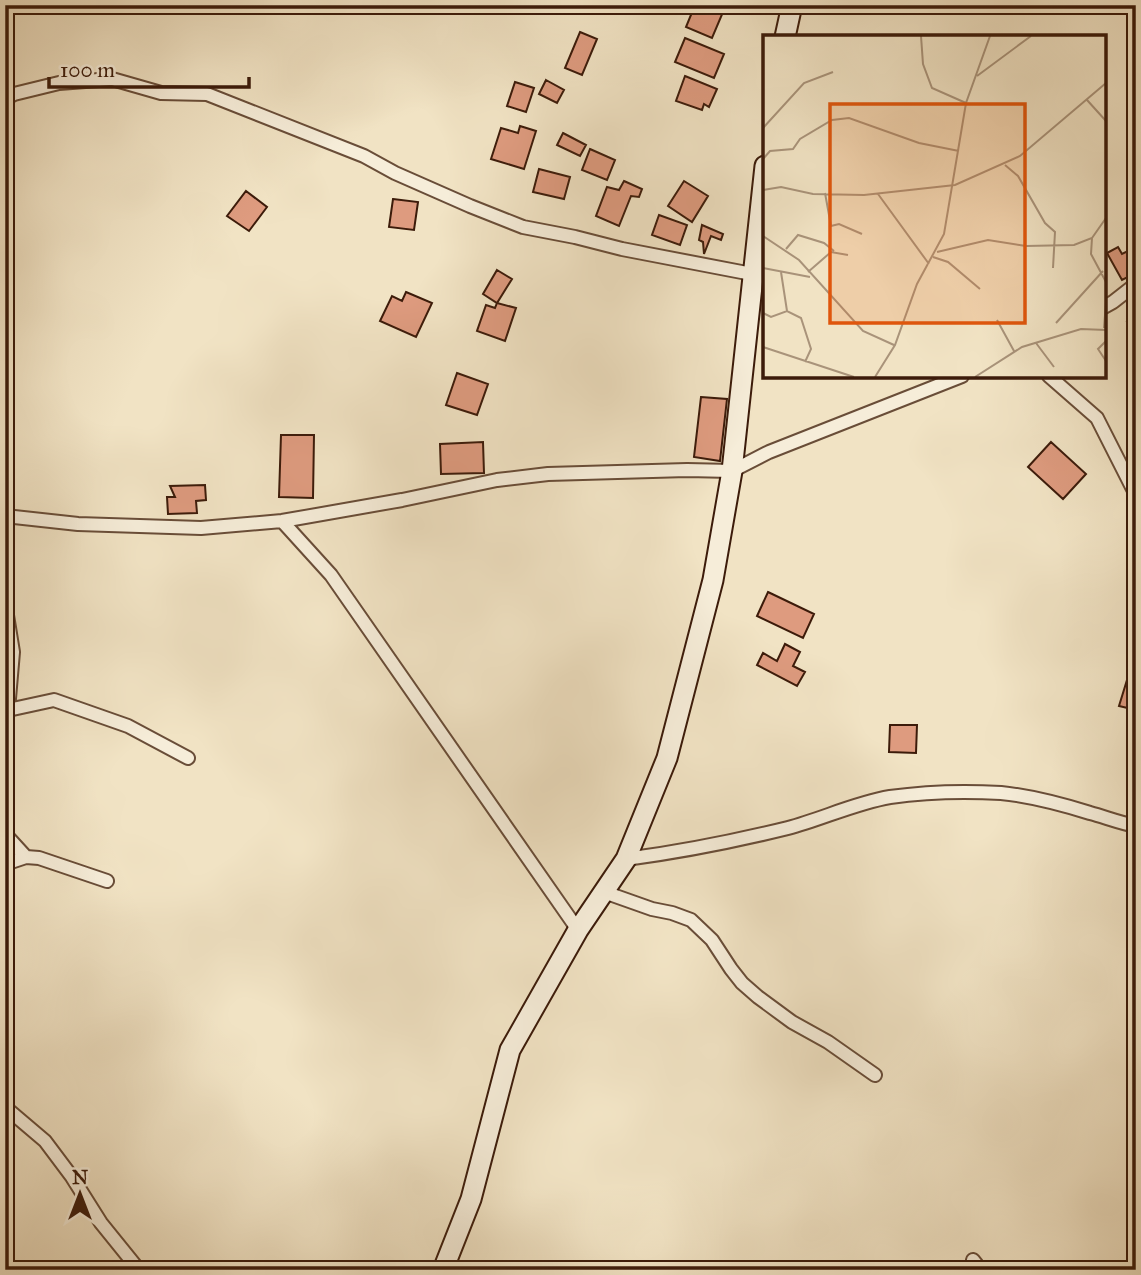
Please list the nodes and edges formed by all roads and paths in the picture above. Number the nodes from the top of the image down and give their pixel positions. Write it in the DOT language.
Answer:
graph roads {
  1 [pos="792,5"];
  2 [pos="785,35"];
  3 [pos="5,99"];
  4 [pos="763,183"];
  5 [pos="752,274"];
  6 [pos="1136,284"];
  7 [pos="1106,306"];
  8 [pos="957,378"];
  9 [pos="1051,378"];
  10 [pos="732,471"];
  11 [pos="1136,495"];
  12 [pos="5,516"];
  13 [pos="282,522"];
  14 [pos="5,603"];
  15 [pos="7,712"];
  16 [pos="188,758"];
  17 [pos="1136,826"];
  18 [pos="5,834"];
  19 [pos="26,857"];
  20 [pos="626,859"];
  21 [pos="5,864"];
  22 [pos="107,881"];
  23 [pos="604,892"];
  24 [pos="578,930"];
  25 [pos="875,1075"];
  26 [pos="5,1107"];
  27 [pos="139,1270"];
  28 [pos="443,1270"];
  1 -- 2 [label="main road"];
  3 -- 5 [label="street"];
  4 -- 5 [label="main road"];
  5 -- 10 [label="main road"];
  6 -- 7 [label="street"];
  8 -- 10 [label="street"];
  9 -- 11 [label="street"];
  10 -- 13 [label="street"];
  10 -- 20 [label="main road"];
  12 -- 13 [label="street"];
  13 -- 24 [label="street"];
  14 -- 15 [label="street"];
  15 -- 16 [label="street"];
  17 -- 20 [label="street"];
  18 -- 19 [label="street"];
  19 -- 21 [label="street"];
  19 -- 22 [label="street"];
  20 -- 23 [label="main road"];
  23 -- 24 [label="main road"];
  23 -- 25 [label="street"];
  24 -- 28 [label="main road"];
  26 -- 27 [label="street"];
}
